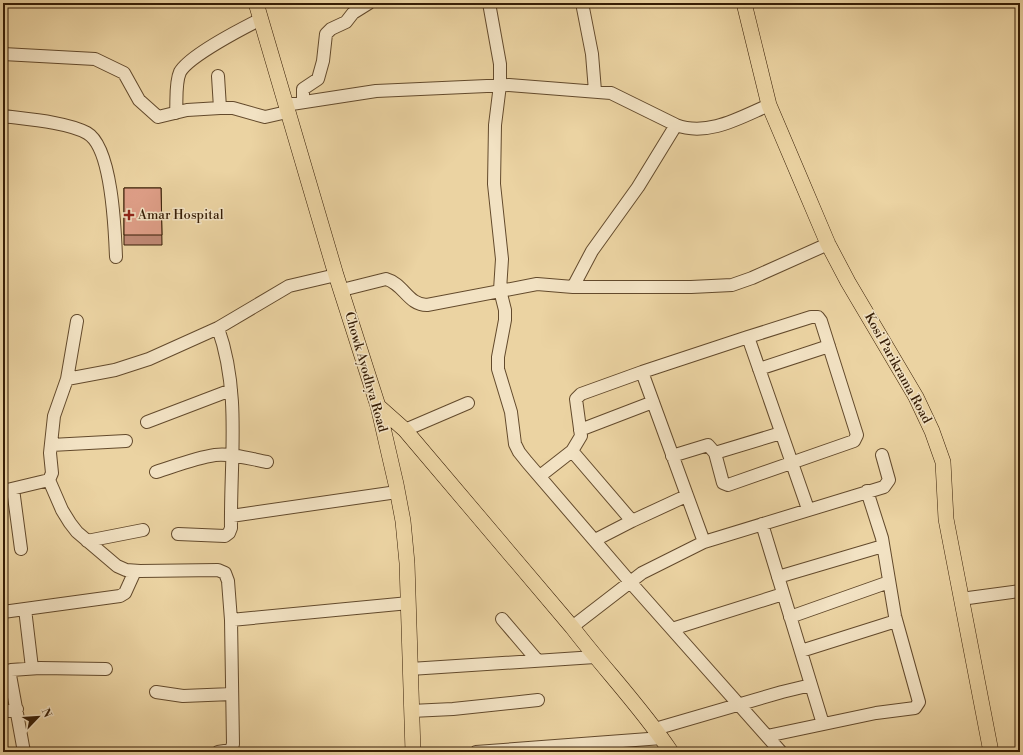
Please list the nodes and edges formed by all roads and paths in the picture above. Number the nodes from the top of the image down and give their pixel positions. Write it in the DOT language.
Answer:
graph roads {
  1 [pos="256,3"];
  2 [pos="369,3"];
  3 [pos="490,3"];
  4 [pos="744,3"];
  5 [pos="583,8"];
  6 [pos="261,19"];
  7 [pos="3,54"];
  8 [pos="218,76"];
  9 [pos="500,85"];
  10 [pos="595,90"];
  11 [pos="303,102"];
  12 [pos="770,105"];
  13 [pos="220,108"];
  14 [pos="286,108"];
  15 [pos="176,113"];
  16 [pos="3,116"];
  17 [pos="676,125"];
  18 [pos="828,244"];
  19 [pos="116,257"];
  20 [pos="336,275"];
  21 [pos="573,287"];
  22 [pos="342,290"];
  23 [pos="500,290"];
  24 [pos="77,321"];
  25 [pos="218,328"];
  26 [pos="748,337"];
  27 [pos="829,346"];
  28 [pos="759,369"];
  29 [pos="642,372"];
  30 [pos="67,378"];
  31 [pos="231,390"];
  32 [pos="653,402"];
  33 [pos="468,403"];
  34 [pos="378,406"];
  35 [pos="147,422"];
  36 [pos="405,430"];
  37 [pos="580,430"];
  38 [pos="781,433"];
  39 [pos="126,441"];
  40 [pos="51,445"];
  41 [pos="572,451"];
  42 [pos="715,453"];
  43 [pos="882,455"];
  44 [pos="232,456"];
  45 [pos="672,456"];
  46 [pos="267,462"];
  47 [pos="792,464"];
  48 [pos="156,472"];
  49 [pos="540,476"];
  50 [pos="49,480"];
  51 [pos="8,490"];
  52 [pos="867,491"];
  53 [pos="397,492"];
  54 [pos="686,496"];
  55 [pos="808,509"];
  56 [pos="231,516"];
  57 [pos="632,521"];
  58 [pos="762,524"];
  59 [pos="143,530"];
  60 [pos="178,534"];
  61 [pos="595,540"];
  62 [pos="87,541"];
  63 [pos="704,542"];
  64 [pos="883,546"];
  65 [pos="21,549"];
  66 [pos="135,570"];
  67 [pos="778,577"];
  68 [pos="889,582"];
  69 [pos="631,583"];
  70 [pos="1020,591"];
  71 [pos="783,594"];
  72 [pos="961,599"];
  73 [pos="409,603"];
  74 [pos="25,609"];
  75 [pos="3,612"];
  76 [pos="790,617"];
  77 [pos="502,619"];
  78 [pos="231,620"];
  79 [pos="896,620"];
  80 [pos="572,627"];
  81 [pos="672,629"];
  82 [pos="802,651"];
  83 [pos="595,657"];
  84 [pos="537,660"];
  85 [pos="32,668"];
  86 [pos="106,669"];
  87 [pos="410,669"];
  88 [pos="811,686"];
  89 [pos="156,692"];
  90 [pos="232,694"];
  91 [pos="538,700"];
  92 [pos="739,704"];
  93 [pos="17,709"];
  94 [pos="411,711"];
  95 [pos="3,712"];
  96 [pos="823,724"];
  97 [pos="658,733"];
  98 [pos="767,736"];
  99 [pos="232,751"];
  100 [pos="514,751"];
  101 [pos="24,752"];
  102 [pos="218,752"];
  103 [pos="413,752"];
  104 [pos="476,752"];
  105 [pos="671,752"];
  106 [pos="781,752"];
  107 [pos="991,752"];
  1 -- 6 [label="main road, Chowk Ayodhya Road"];
  2 -- 11 [label="street"];
  3 -- 9 [label="street"];
  4 -- 12 [label="main road, Kosi Parikrama Road"];
  5 -- 10 [label="street"];
  6 -- 14 [label="main road, Chowk Ayodhya Road"];
  6 -- 15 [label="street"];
  7 -- 15 [label="street"];
  8 -- 13 [label="street"];
  9 -- 10 [label="street"];
  9 -- 11 [label="street"];
  9 -- 23 [label="street"];
  10 -- 17 [label="street"];
  11 -- 14 [label="street"];
  12 -- 17 [label="street"];
  12 -- 18 [label="main road, Kosi Parikrama Road"];
  13 -- 14 [label="street"];
  13 -- 15 [label="street"];
  14 -- 20 [label="main road, Chowk Ayodhya Road"];
  16 -- 19 [label="street"];
  17 -- 21 [label="street"];
  18 -- 21 [label="street"];
  18 -- 72 [label="main road, Kosi Parikrama Road"];
  20 -- 22 [label="main road, Chowk Ayodhya Road"];
  20 -- 25 [label="street"];
  21 -- 23 [label="street"];
  22 -- 23 [label="street"];
  22 -- 34 [label="main road, Chowk Ayodhya Road"];
  23 -- 49 [label="street"];
  24 -- 30 [label="street"];
  25 -- 30 [label="street"];
  25 -- 31 [label="street"];
  26 -- 27 [label="street"];
  26 -- 28 [label="street"];
  26 -- 29 [label="street"];
  27 -- 28 [label="street"];
  27 -- 47 [label="street"];
  28 -- 38 [label="street"];
  29 -- 32 [label="street"];
  29 -- 37 [label="street"];
  30 -- 40 [label="street"];
  31 -- 35 [label="street"];
  31 -- 44 [label="street"];
  32 -- 37 [label="street"];
  32 -- 45 [label="street"];
  33 -- 36 [label="street"];
  34 -- 36 [label="main road"];
  34 -- 53 [label="main road, Chowk Ayodhya Road"];
  36 -- 80 [label="main road"];
  37 -- 41 [label="street"];
  38 -- 42 [label="street"];
  38 -- 47 [label="street"];
  39 -- 40 [label="street"];
  40 -- 50 [label="street"];
  41 -- 49 [label="street"];
  41 -- 57 [label="street"];
  42 -- 45 [label="street"];
  42 -- 47 [label="street"];
  43 -- 52 [label="street"];
  44 -- 46 [label="street"];
  44 -- 48 [label="street"];
  44 -- 56 [label="street"];
  45 -- 54 [label="street"];
  47 -- 55 [label="street"];
  49 -- 61 [label="street"];
  50 -- 51 [label="street"];
  50 -- 62 [label="street"];
  51 -- 65 [label="street"];
  52 -- 55 [label="street"];
  52 -- 64 [label="street"];
  53 -- 56 [label="street"];
  53 -- 73 [label="main road, Chowk Ayodhya Road"];
  54 -- 57 [label="street"];
  54 -- 63 [label="street"];
  55 -- 58 [label="street"];
  56 -- 60 [label="street"];
  57 -- 61 [label="street"];
  58 -- 63 [label="street"];
  58 -- 67 [label="street"];
  59 -- 62 [label="street"];
  61 -- 69 [label="street"];
  62 -- 66 [label="street"];
  63 -- 69 [label="street"];
  64 -- 67 [label="street"];
  64 -- 68 [label="street"];
  66 -- 74 [label="street"];
  66 -- 78 [label="street"];
  67 -- 71 [label="street"];
  68 -- 76 [label="street"];
  68 -- 79 [label="street"];
  69 -- 80 [label="street"];
  69 -- 81 [label="street"];
  70 -- 72 [label="street"];
  71 -- 76 [label="street"];
  71 -- 81 [label="street"];
  72 -- 107 [label="main road, Kosi Parikrama Road"];
  73 -- 78 [label="street"];
  73 -- 87 [label="main road, Chowk Ayodhya Road"];
  74 -- 75 [label="street"];
  74 -- 85 [label="street"];
  76 -- 82 [label="street"];
  77 -- 84 [label="street"];
  78 -- 90 [label="street"];
  79 -- 82 [label="street"];
  79 -- 96 [label="street"];
  80 -- 83 [label="main road"];
  81 -- 92 [label="street"];
  82 -- 88 [label="street"];
  83 -- 84 [label="street"];
  83 -- 97 [label="main road"];
  84 -- 87 [label="street"];
  85 -- 86 [label="street"];
  85 -- 93 [label="street"];
  87 -- 94 [label="main road, Chowk Ayodhya Road"];
  88 -- 92 [label="street"];
  88 -- 96 [label="street"];
  89 -- 90 [label="street"];
  90 -- 99 [label="street"];
  91 -- 94 [label="street"];
  92 -- 97 [label="street"];
  92 -- 98 [label="street"];
  93 -- 95 [label="street"];
  93 -- 101 [label="street"];
  94 -- 103 [label="main road, Chowk Ayodhya Road"];
  96 -- 98 [label="street"];
  97 -- 100 [label="street"];
  97 -- 105 [label="main road"];
  98 -- 106 [label="street"];
  99 -- 102 [label="street"];
  100 -- 104 [label="street"];
}
